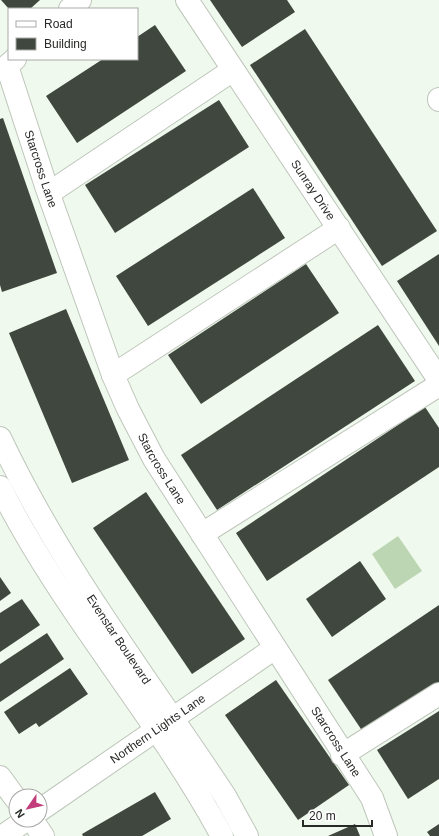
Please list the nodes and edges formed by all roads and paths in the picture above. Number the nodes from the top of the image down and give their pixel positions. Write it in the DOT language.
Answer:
graph roads {
  1 [pos="80,0"];
  2 [pos="187,0"];
  3 [pos="71,8"];
  4 [pos="11,63"];
  5 [pos="233,70"];
  6 [pos="49,193"];
  7 [pos="339,228"];
  8 [pos="113,375"];
  9 [pos="439,380"];
  10 [pos="439,385"];
  11 [pos="0,438"];
  12 [pos="0,487"];
  13 [pos="202,534"];
  14 [pos="275,648"];
  15 [pos="439,694"];
  16 [pos="164,724"];
  17 [pos="342,755"];
  18 [pos="0,776"];
  19 [pos="8,788"];
  20 [pos="48,804"];
  21 [pos="14,828"];
  22 [pos="3,836"];
  23 [pos="222,836"];
  24 [pos="247,836"];
  25 [pos="386,836"];
  1 -- 3 [label="street"];
  2 -- 5 [label="street, Sunray Drive"];
  4 -- 6 [label="street, Starcross Lane"];
  5 -- 6 [label="street"];
  5 -- 7 [label="street, Sunray Drive"];
  6 -- 8 [label="street, Starcross Lane"];
  7 -- 8 [label="street"];
  7 -- 9 [label="street, Sunray Drive"];
  8 -- 13 [label="street, Starcross Lane"];
  10 -- 13 [label="street"];
  11 -- 16 [label="street, Evenstar Boulevard"];
  12 -- 16 [label="street, Evenstar Boulevard"];
  13 -- 14 [label="street, Starcross Lane"];
  14 -- 16 [label="street, Northern Lights Lane"];
  14 -- 17 [label="street, Starcross Lane"];
  15 -- 17 [label="street"];
  16 -- 20 [label="street, Northern Lights Lane"];
  16 -- 23 [label="street, Evenstar Boulevard"];
  16 -- 24 [label="street, Evenstar Boulevard"];
  17 -- 25 [label="street, Starcross Lane"];
  18 -- 19 [label="street"];
  21 -- 22 [label="street"];
}
